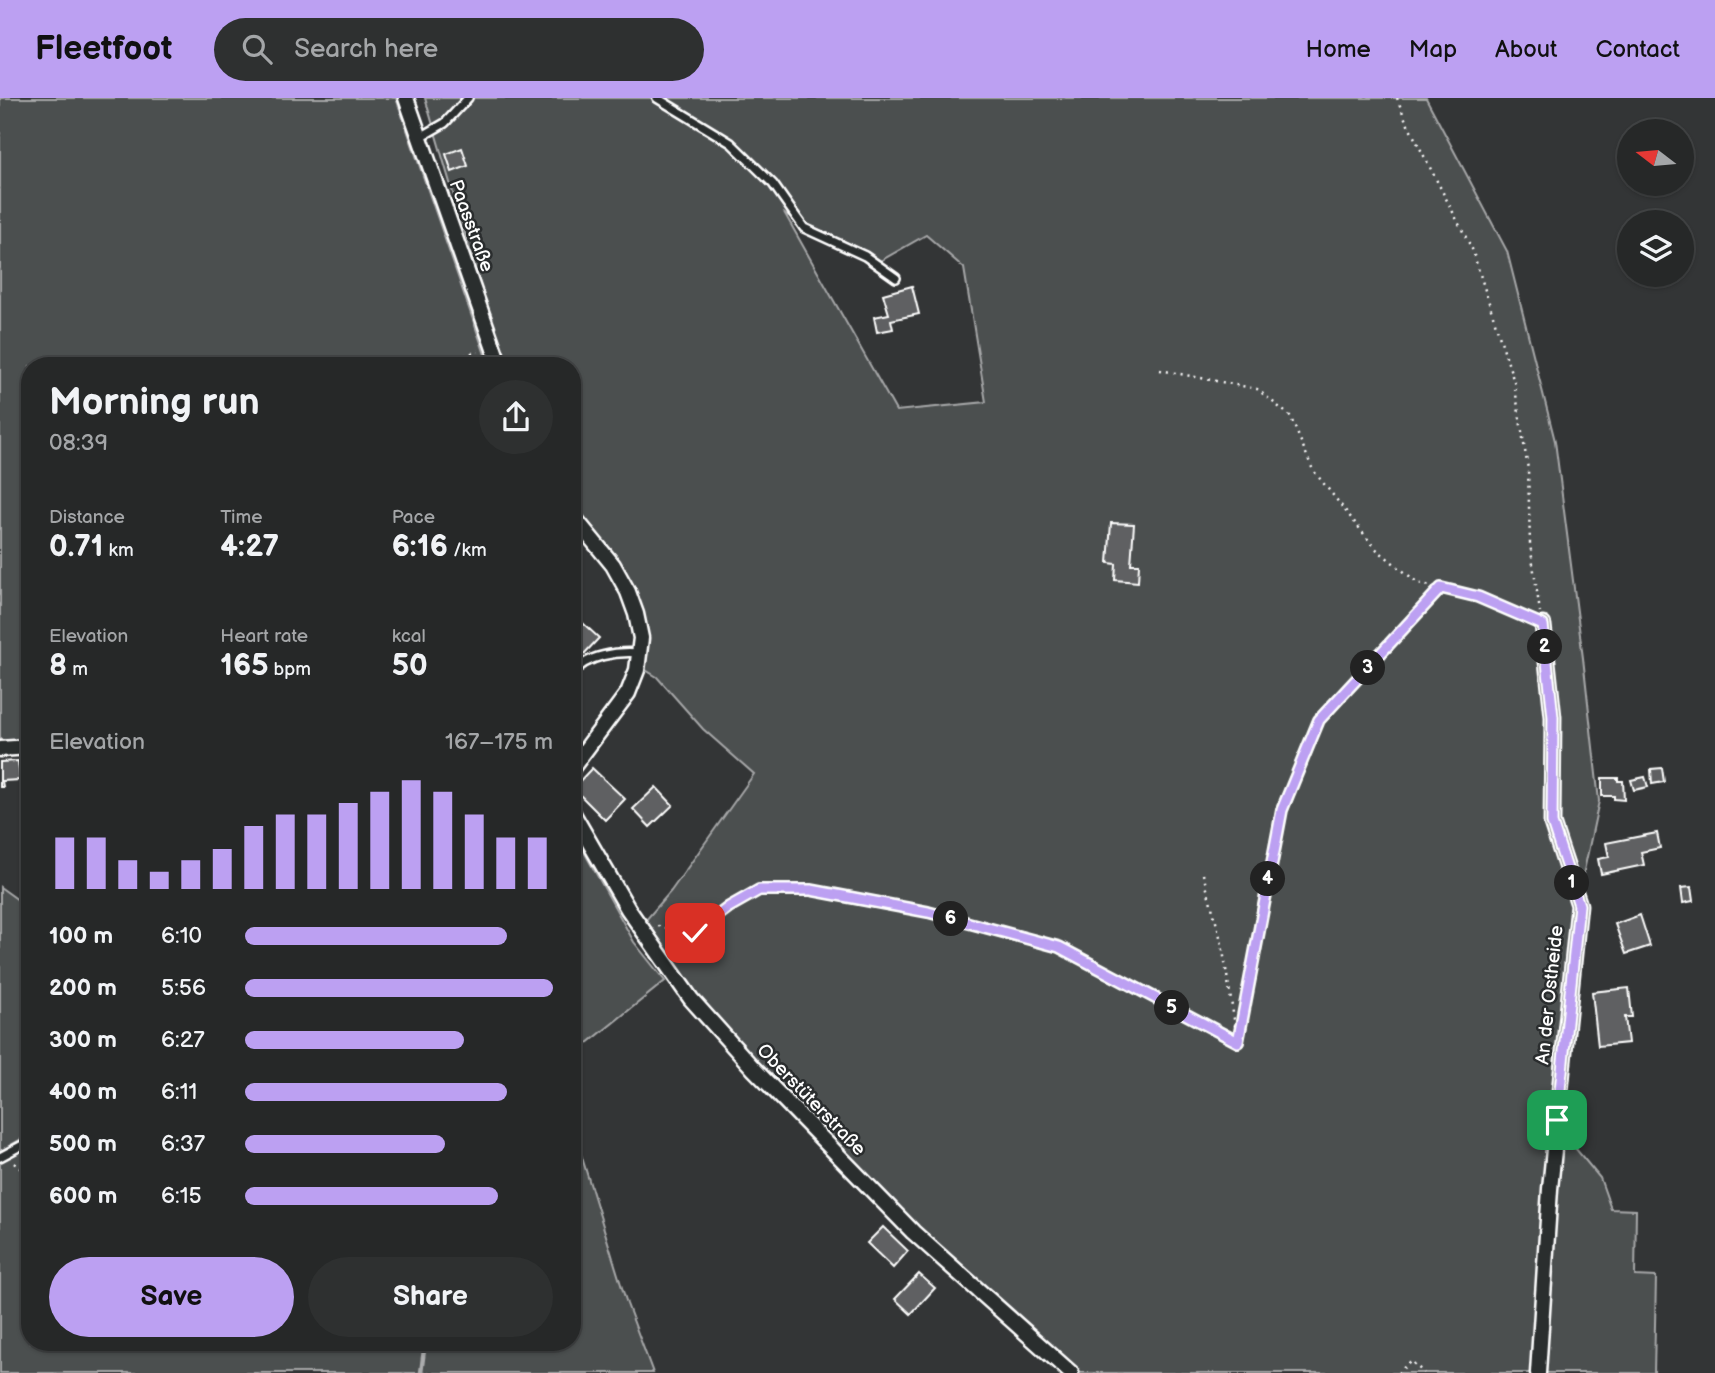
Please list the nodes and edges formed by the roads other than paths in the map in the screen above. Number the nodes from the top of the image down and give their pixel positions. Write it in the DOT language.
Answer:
graph roads {
  1 [pos="406,98"];
  2 [pos="468,98"];
  3 [pos="657,98"];
  4 [pos="419,138"];
  5 [pos="897,278"];
  6 [pos="497,357"];
  7 [pos="581,526"];
  8 [pos="1543,625"];
  9 [pos="640,653"];
  10 [pos="581,666"];
  11 [pos="21,748"];
  12 [pos="0,749"];
  13 [pos="581,756"];
  14 [pos="581,827"];
  15 [pos="21,1146"];
  16 [pos="3,1156"];
  17 [pos="1071,1373"];
  18 [pos="1538,1373"];
  1 -- 4 [label="street, Paasstraße"];
  2 -- 4 [label="lane"];
  3 -- 5 [label="lane"];
  4 -- 6 [label="street, Paasstraße"];
  7 -- 9 [label="street"];
  8 -- 18 [label="street, An der Ostheide"];
  9 -- 10 [label="lane"];
  9 -- 13 [label="street"];
  11 -- 12 [label="street"];
  14 -- 17 [label="street, Oberstüterstraße"];
  15 -- 16 [label="lane"];
}
